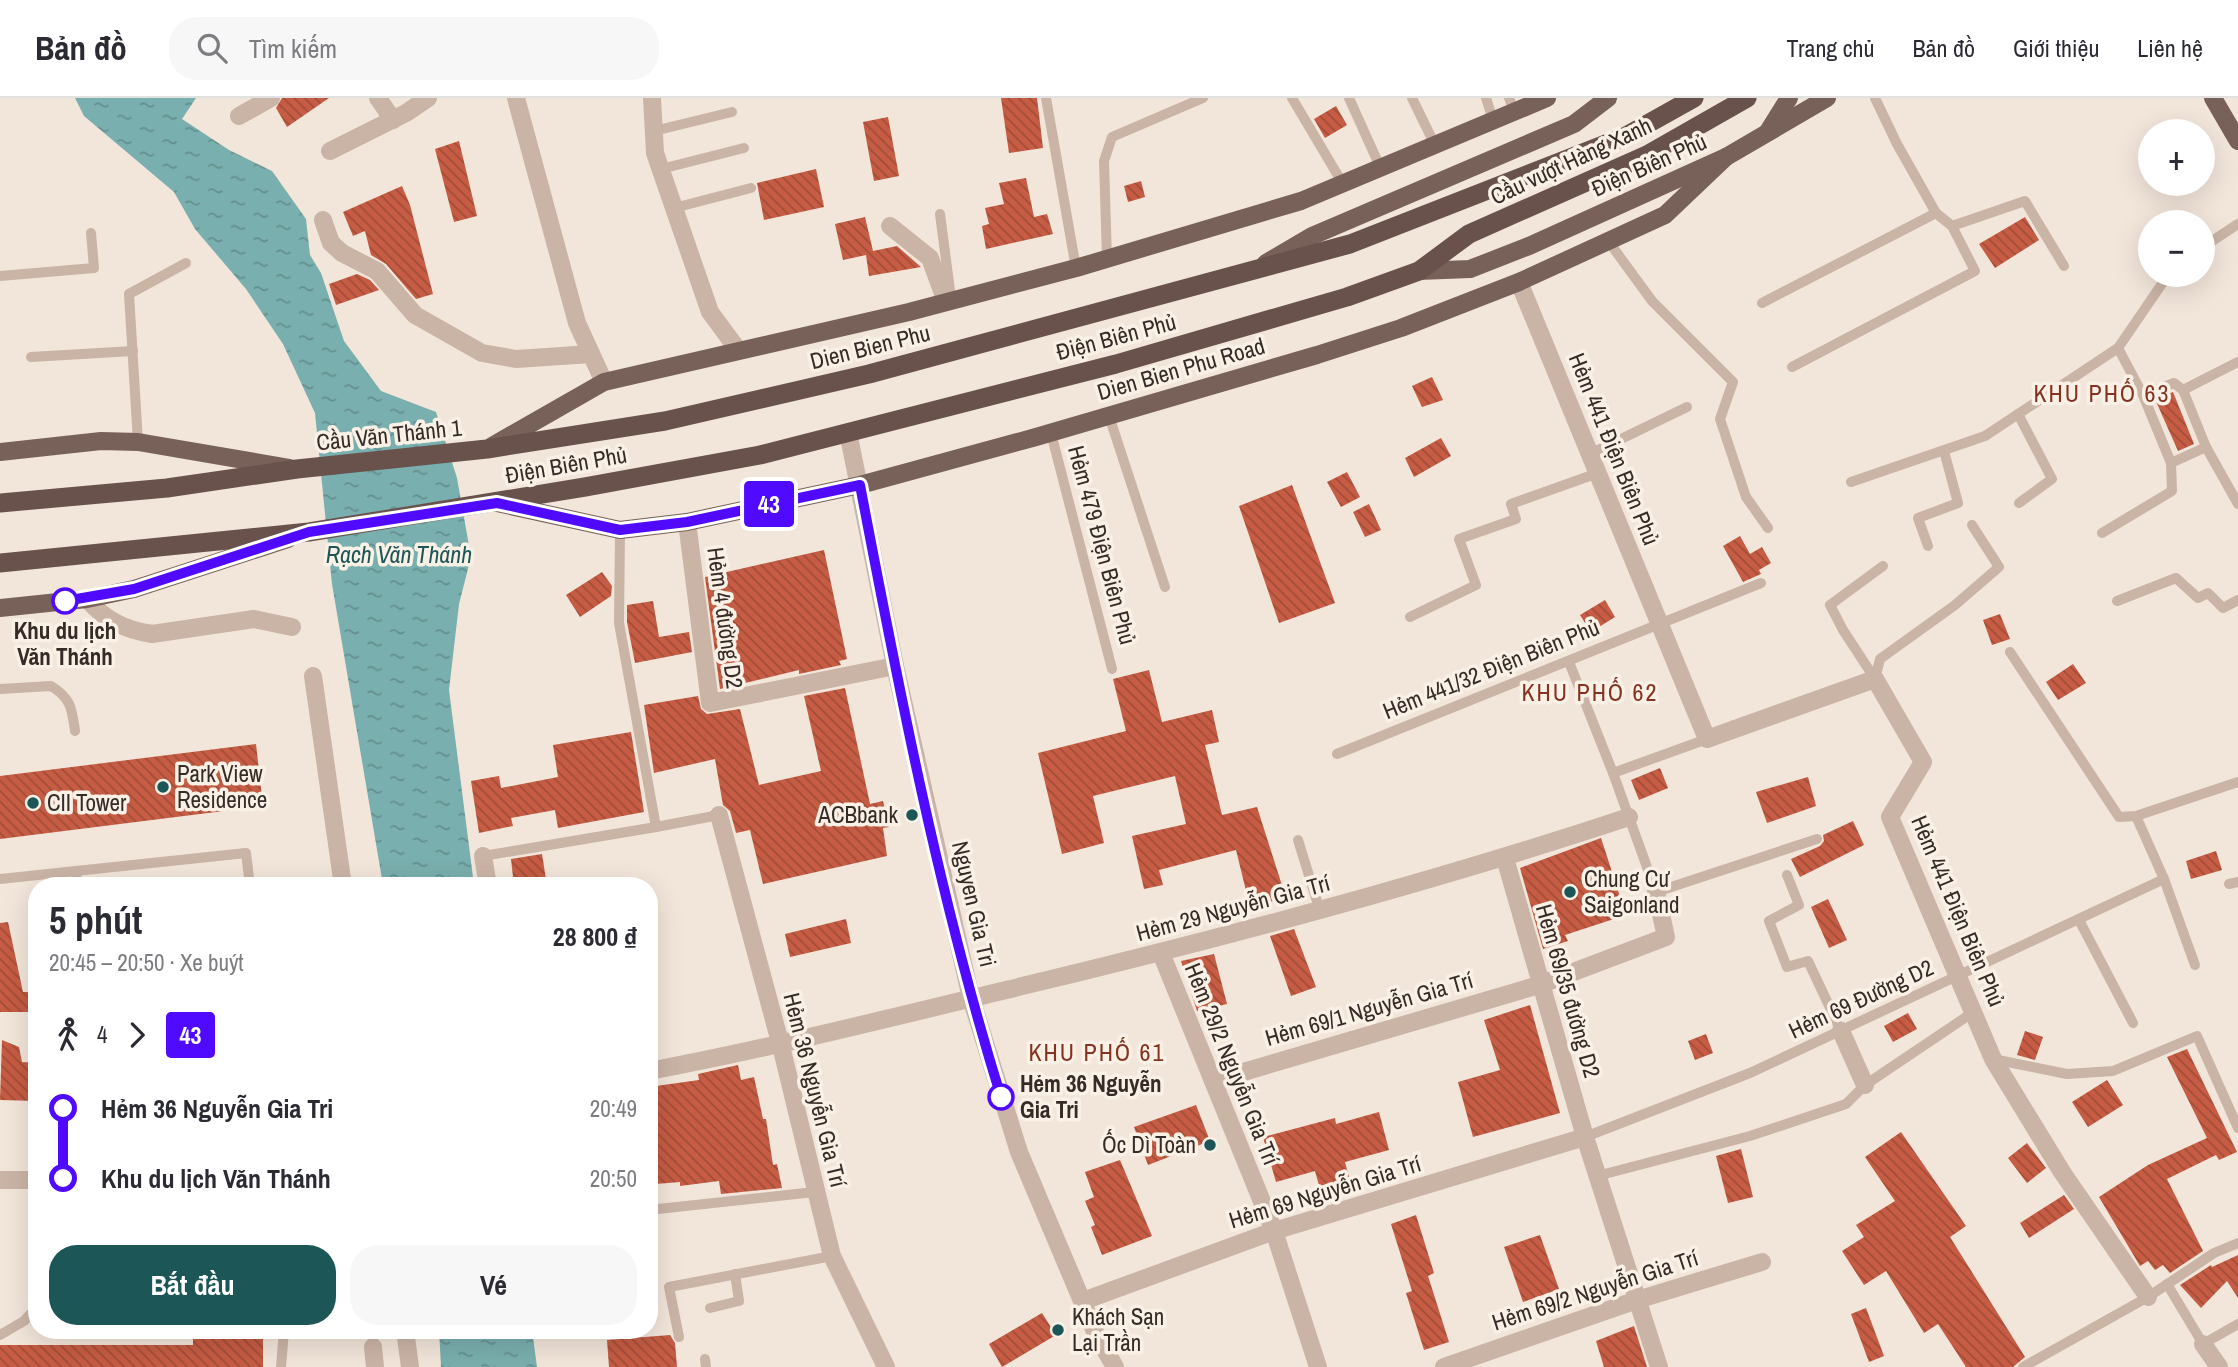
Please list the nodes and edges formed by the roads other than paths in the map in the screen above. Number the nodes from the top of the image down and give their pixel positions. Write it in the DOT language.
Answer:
graph roads {
  1 [pos="271,98"];
  2 [pos="378,98"];
  3 [pos="428,98"];
  4 [pos="516,98"];
  5 [pos="652,98"];
  6 [pos="1046,98"];
  7 [pos="1203,98"];
  8 [pos="1292,98"];
  9 [pos="1349,98"];
  10 [pos="1412,98"];
  11 [pos="1486,98"];
  12 [pos="1547,98"];
  13 [pos="1608,98"];
  14 [pos="1694,98"];
  15 [pos="1747,98"];
  16 [pos="1789,98"];
  17 [pos="1827,98"];
  18 [pos="1875,98"];
  19 [pos="2213,98"];
  20 [pos="1512,105"];
  21 [pos="732,113"];
  22 [pos="239,116"];
  23 [pos="393,120"];
  24 [pos="1493,120"];
  25 [pos="654,131"];
  26 [pos="1767,133"];
  27 [pos="2238,141"];
  28 [pos="1435,145"];
  29 [pos="744,148"];
  30 [pos="330,151"];
  31 [pos="1726,157"];
  32 [pos="661,169"];
  33 [pos="1381,169"];
  34 [pos="1343,184"];
  35 [pos="751,188"];
  36 [pos="674,208"];
  37 [pos="1936,213"];
  38 [pos="940,214"];
  39 [pos="323,220"];
  40 [pos="2238,223"];
  41 [pos="890,226"];
  42 [pos="1952,226"];
  43 [pos="90,233"];
  44 [pos="2215,239"];
  45 [pos="1609,242"];
  46 [pos="1107,259"];
  47 [pos="186,263"];
  48 [pos="2064,266"];
  49 [pos="1259,267"];
  50 [pos="1076,268"];
  51 [pos="1419,271"];
  52 [pos="0,276"];
  53 [pos="1519,282"];
  54 [pos="2160,287"];
  55 [pos="949,302"];
  56 [pos="1762,303"];
  57 [pos="2118,348"];
  58 [pos="738,350"];
  59 [pos="133,351"];
  60 [pos="591,354"];
  61 [pos="32,357"];
  62 [pos="2238,362"];
  63 [pos="1792,367"];
  64 [pos="604,382"];
  65 [pos="2183,390"];
  66 [pos="2143,395"];
  67 [pos="1687,407"];
  68 [pos="2018,414"];
  69 [pos="1108,416"];
  70 [pos="848,432"];
  71 [pos="1051,433"];
  72 [pos="138,442"];
  73 [pos="2206,447"];
  74 [pos="487,449"];
  75 [pos="1944,451"];
  76 [pos="0,452"];
  77 [pos="1590,454"];
  78 [pos="2171,463"];
  79 [pos="297,469"];
  80 [pos="1598,473"];
  81 [pos="1850,482"];
  82 [pos="860,485"];
  83 [pos="0,503"];
  84 [pos="497,503"];
  85 [pos="2019,503"];
  86 [pos="2238,504"];
  87 [pos="687,522"];
  88 [pos="1972,525"];
  89 [pos="1768,528"];
  90 [pos="620,530"];
  91 [pos="309,532"];
  92 [pos="2102,533"];
  93 [pos="1928,546"];
  94 [pos="0,563"];
  95 [pos="1882,566"];
  96 [pos="1761,583"];
  97 [pos="1165,587"];
  98 [pos="87,599"];
  99 [pos="2238,600"];
  100 [pos="2116,601"];
  101 [pos="0,608"];
  102 [pos="1410,617"];
  103 [pos="1659,623"];
  104 [pos="292,626"];
  105 [pos="2010,652"];
  106 [pos="1569,662"];
  107 [pos="895,666"];
  108 [pos="1112,668"];
  109 [pos="313,676"];
  110 [pos="1875,679"];
  111 [pos="0,689"];
  112 [pos="75,731"];
  113 [pos="1707,739"];
  114 [pos="1337,754"];
  115 [pos="1612,773"];
  116 [pos="2238,782"];
  117 [pos="719,815"];
  118 [pos="2136,816"];
  119 [pos="1629,817"];
  120 [pos="656,827"];
  121 [pos="1817,839"];
  122 [pos="1298,841"];
  123 [pos="483,856"];
  124 [pos="1505,858"];
  125 [pos="76,871"];
  126 [pos="1787,875"];
  127 [pos="76,877"];
  128 [pos="249,877"];
  129 [pos="343,877"];
  130 [pos="486,877"];
  131 [pos="0,879"];
  132 [pos="2164,879"];
  133 [pos="1656,892"];
  134 [pos="1320,911"];
  135 [pos="2079,920"];
  136 [pos="1161,953"];
  137 [pos="2196,965"];
  138 [pos="1957,977"];
  139 [pos="1539,985"];
  140 [pos="971,998"];
  141 [pos="1975,1011"];
  142 [pos="2133,1023"];
  143 [pos="1841,1031"];
  144 [pos="781,1046"];
  145 [pos="1993,1059"];
  146 [pos="658,1069"];
  147 [pos="1213,1081"];
  148 [pos="1865,1085"];
  149 [pos="2238,1128"];
  150 [pos="1585,1138"];
  151 [pos="1597,1176"];
  152 [pos="0,1180"];
  153 [pos="28,1180"];
  154 [pos="814,1192"];
  155 [pos="658,1209"];
  156 [pos="1273,1231"];
  157 [pos="2238,1243"];
  158 [pos="832,1256"];
  159 [pos="1762,1262"];
  160 [pos="735,1275"];
  161 [pos="2167,1284"];
  162 [pos="2148,1297"];
  163 [pos="1637,1300"];
  164 [pos="1083,1301"];
  165 [pos="710,1308"];
  166 [pos="28,1317"];
  167 [pos="2238,1324"];
  168 [pos="0,1335"];
  169 [pos="679,1337"];
  170 [pos="283,1339"];
  171 [pos="406,1339"];
  172 [pos="2203,1344"];
  173 [pos="373,1347"];
  174 [pos="281,1367"];
  175 [pos="375,1367"];
  176 [pos="410,1367"];
  177 [pos="886,1367"];
  178 [pos="1115,1367"];
  179 [pos="1318,1367"];
  180 [pos="1444,1367"];
  181 [pos="1660,1367"];
  182 [pos="2023,1367"];
  183 [pos="2219,1367"];
  1 -- 22 [label="street"];
  2 -- 23 [label="street"];
  3 -- 23 [label="street"];
  4 -- 60 [label="street"];
  5 -- 25 [label="street"];
  6 -- 50 [label="lane"];
  7 -- 46 [label="lane"];
  8 -- 34 [label="lane"];
  9 -- 33 [label="lane"];
  10 -- 28 [label="lane"];
  11 -- 24 [label="lane"];
  12 -- 20 [label="main road"];
  13 -- 49 [label="main road"];
  14 -- 49 [label="highway, Cầu vượt Hàng Xanh"];
  15 -- 51 [label="highway, Cầu vượt Hàng Xanh"];
  16 -- 26 [label="main road"];
  17 -- 26 [label="main road, Dien Bien Phu Road"];
  18 -- 37 [label="lane"];
  19 -- 27 [label="main road"];
  20 -- 24 [label="main road"];
  21 -- 25 [label="lane"];
  23 -- 30 [label="street"];
  24 -- 28 [label="main road"];
  25 -- 32 [label="street"];
  26 -- 31 [label="main road, Dien Bien Phu Road"];
  28 -- 33 [label="main road"];
  29 -- 32 [label="lane"];
  31 -- 45 [label="main road, Dien Bien Phu Road"];
  31 -- 51 [label="main road, Điện Biên Phủ"];
  32 -- 36 [label="street"];
  33 -- 34 [label="main road"];
  34 -- 46 [label="main road"];
  35 -- 36 [label="lane"];
  36 -- 58 [label="street"];
  37 -- 42 [label="lane"];
  37 -- 56 [label="lane"];
  38 -- 55 [label="lane"];
  39 -- 60 [label="street"];
  40 -- 44 [label="lane"];
  41 -- 55 [label="street"];
  42 -- 48 [label="lane"];
  42 -- 63 [label="lane"];
  43 -- 52 [label="lane"];
  45 -- 53 [label="main road, Dien Bien Phu Road"];
  45 -- 89 [label="lane"];
  46 -- 50 [label="main road"];
  47 -- 59 [label="lane"];
  49 -- 74 [label="highway, Dien Bien Phu"];
  50 -- 55 [label="main road"];
  51 -- 70 [label="highway, Điện Biên Phủ"];
  53 -- 69 [label="main road, Dien Bien Phu Road"];
  53 -- 77 [label="street, Hẻm 441 Điện Biên Phủ"];
  54 -- 57 [label="lane"];
  55 -- 58 [label="main road"];
  57 -- 66 [label="lane"];
  57 -- 68 [label="lane"];
  58 -- 64 [label="main road"];
  59 -- 61 [label="lane"];
  59 -- 72 [label="lane"];
  60 -- 64 [label="street"];
  62 -- 65 [label="lane"];
  64 -- 74 [label="main road"];
  65 -- 66 [label="lane"];
  65 -- 73 [label="lane"];
  66 -- 78 [label="lane"];
  67 -- 77 [label="lane"];
  68 -- 75 [label="lane"];
  68 -- 85 [label="lane"];
  69 -- 71 [label="main road, Dien Bien Phu Road"];
  69 -- 97 [label="lane"];
  70 -- 82 [label="street, Nguyen Gia Tri"];
  70 -- 84 [label="highway, Điện Biên Phủ"];
  71 -- 82 [label="main road, Dien Bien Phu Road"];
  71 -- 108 [label="lane, Hẻm 479 Điện Biên Phủ"];
  72 -- 76 [label="main road"];
  72 -- 79 [label="main road"];
  73 -- 78 [label="lane"];
  73 -- 86 [label="lane"];
  74 -- 79 [label="highway, Cầu Văn Thánh 1"];
  75 -- 81 [label="lane"];
  75 -- 93 [label="lane"];
  77 -- 80 [label="street, Hẻm 441 Điện Biên Phủ"];
  78 -- 92 [label="lane"];
  79 -- 83 [label="highway"];
  80 -- 102 [label="lane"];
  80 -- 103 [label="street, Hẻm 441 Điện Biên Phủ"];
  82 -- 87 [label="main road, Dien Bien Phu Road"];
  82 -- 107 [label="street, Nguyen Gia Tri"];
  84 -- 90 [label="main road, Dien Bien Phu Road"];
  84 -- 91 [label="highway"];
  87 -- 90 [label="main road, Dien Bien Phu Road"];
  87 -- 107 [label="street, Hẻm 4 đường D2"];
  88 -- 110 [label="lane"];
  90 -- 120 [label="lane"];
  91 -- 94 [label="highway"];
  91 -- 98 [label="main road"];
  95 -- 110 [label="lane"];
  96 -- 103 [label="lane, Hẻm 441/32 Điện Biên Phủ"];
  98 -- 101 [label="main road"];
  98 -- 104 [label="street"];
  99 -- 100 [label="lane"];
  103 -- 106 [label="lane, Hẻm 441/32 Điện Biên Phủ"];
  103 -- 113 [label="street, Hẻm 441 Điện Biên Phủ"];
  105 -- 118 [label="lane"];
  106 -- 114 [label="lane, Hẻm 441/32 Điện Biên Phủ"];
  106 -- 115 [label="lane"];
  107 -- 140 [label="street, Nguyen Gia Tri"];
  109 -- 129 [label="street"];
  110 -- 113 [label="street"];
  110 -- 138 [label="street, Hẻm 441 Điện Biên Phủ"];
  111 -- 112 [label="lane"];
  113 -- 115 [label="lane"];
  115 -- 119 [label="lane"];
  116 -- 118 [label="lane"];
  117 -- 120 [label="lane"];
  117 -- 144 [label="street, Hẻm 36 Nguyễn Gia Trí"];
  118 -- 132 [label="lane"];
  119 -- 124 [label="street, Hẻm 29 Nguyễn Gia Trí"];
  119 -- 133 [label="lane"];
  120 -- 123 [label="lane"];
  121 -- 133 [label="lane"];
  122 -- 134 [label="lane"];
  123 -- 130 [label="street"];
  124 -- 134 [label="street, Hẻm 29 Nguyễn Gia Trí"];
  124 -- 139 [label="street, Hẻm 69/35 đường D2"];
  125 -- 127 [label="lane"];
  125 -- 128 [label="lane"];
  125 -- 131 [label="lane"];
  126 -- 143 [label="lane"];
  132 -- 135 [label="lane, Hẻm 69 Đường D2"];
  132 -- 137 [label="lane"];
  133 -- 139 [label="street, Hẻm 69/1 Nguyễn Gia Trí"];
  134 -- 136 [label="street, Hẻm 29 Nguyễn Gia Trí"];
  135 -- 138 [label="lane, Hẻm 69 Đường D2"];
  135 -- 142 [label="lane"];
  136 -- 140 [label="street, Hẻm 29 Nguyễn Gia Trí"];
  136 -- 147 [label="street, Hẻm 29/2 Nguyễn Gia Trí"];
  138 -- 141 [label="street, Hẻm 441 Điện Biên Phủ"];
  138 -- 143 [label="lane, Hẻm 69 Đường D2"];
  139 -- 147 [label="street, Hẻm 69/1 Nguyễn Gia Trí"];
  139 -- 150 [label="street, Hẻm 69/35 đường D2"];
  140 -- 144 [label="street, Hẻm 29 Nguyễn Gia Trí"];
  140 -- 164 [label="street, Nguyen Gia Tri"];
  141 -- 145 [label="street, Hẻm 441 Điện Biên Phủ"];
  141 -- 148 [label="lane"];
  143 -- 148 [label="street"];
  143 -- 150 [label="lane, Hẻm 69 Đường D2"];
  144 -- 146 [label="street, Hẻm 29 Nguyễn Gia Trí"];
  144 -- 154 [label="street, Hẻm 36 Nguyễn Gia Trí"];
  145 -- 149 [label="lane"];
  145 -- 162 [label="street, Hẻm 441 Điện Biên Phủ"];
  147 -- 156 [label="street, Hẻm 29/2 Nguyễn Gia Trí"];
  148 -- 151 [label="lane"];
  150 -- 151 [label="street, Hẻm 69/35 đường D2"];
  150 -- 156 [label="street, Hẻm 69 Nguyễn Gia Trí"];
  151 -- 163 [label="street, Hẻm 69/35 đường D2"];
  152 -- 153 [label="street"];
  154 -- 155 [label="lane"];
  154 -- 158 [label="street, Hẻm 36 Nguyễn Gia Trí"];
  156 -- 164 [label="street, Hẻm 69 Nguyễn Gia Trí"];
  156 -- 179 [label="street"];
  157 -- 161 [label="lane"];
  158 -- 160 [label="lane"];
  158 -- 177 [label="street, Hẻm 36 Nguyễn Gia Trí"];
  159 -- 163 [label="street, Hẻm 69/2 Nguyễn Gia Trí"];
  160 -- 165 [label="lane"];
  160 -- 169 [label="lane"];
  161 -- 162 [label="lane"];
  161 -- 172 [label="lane"];
  162 -- 182 [label="lane"];
  163 -- 180 [label="street, Hẻm 69/2 Nguyễn Gia Trí"];
  163 -- 181 [label="street, Hẻm 69/35 đường D2"];
  164 -- 178 [label="street, Nguyen Gia Tri"];
  166 -- 168 [label="lane"];
  167 -- 172 [label="lane"];
  170 -- 174 [label="lane"];
  171 -- 176 [label="street"];
  172 -- 183 [label="street"];
  173 -- 175 [label="street"];
}
